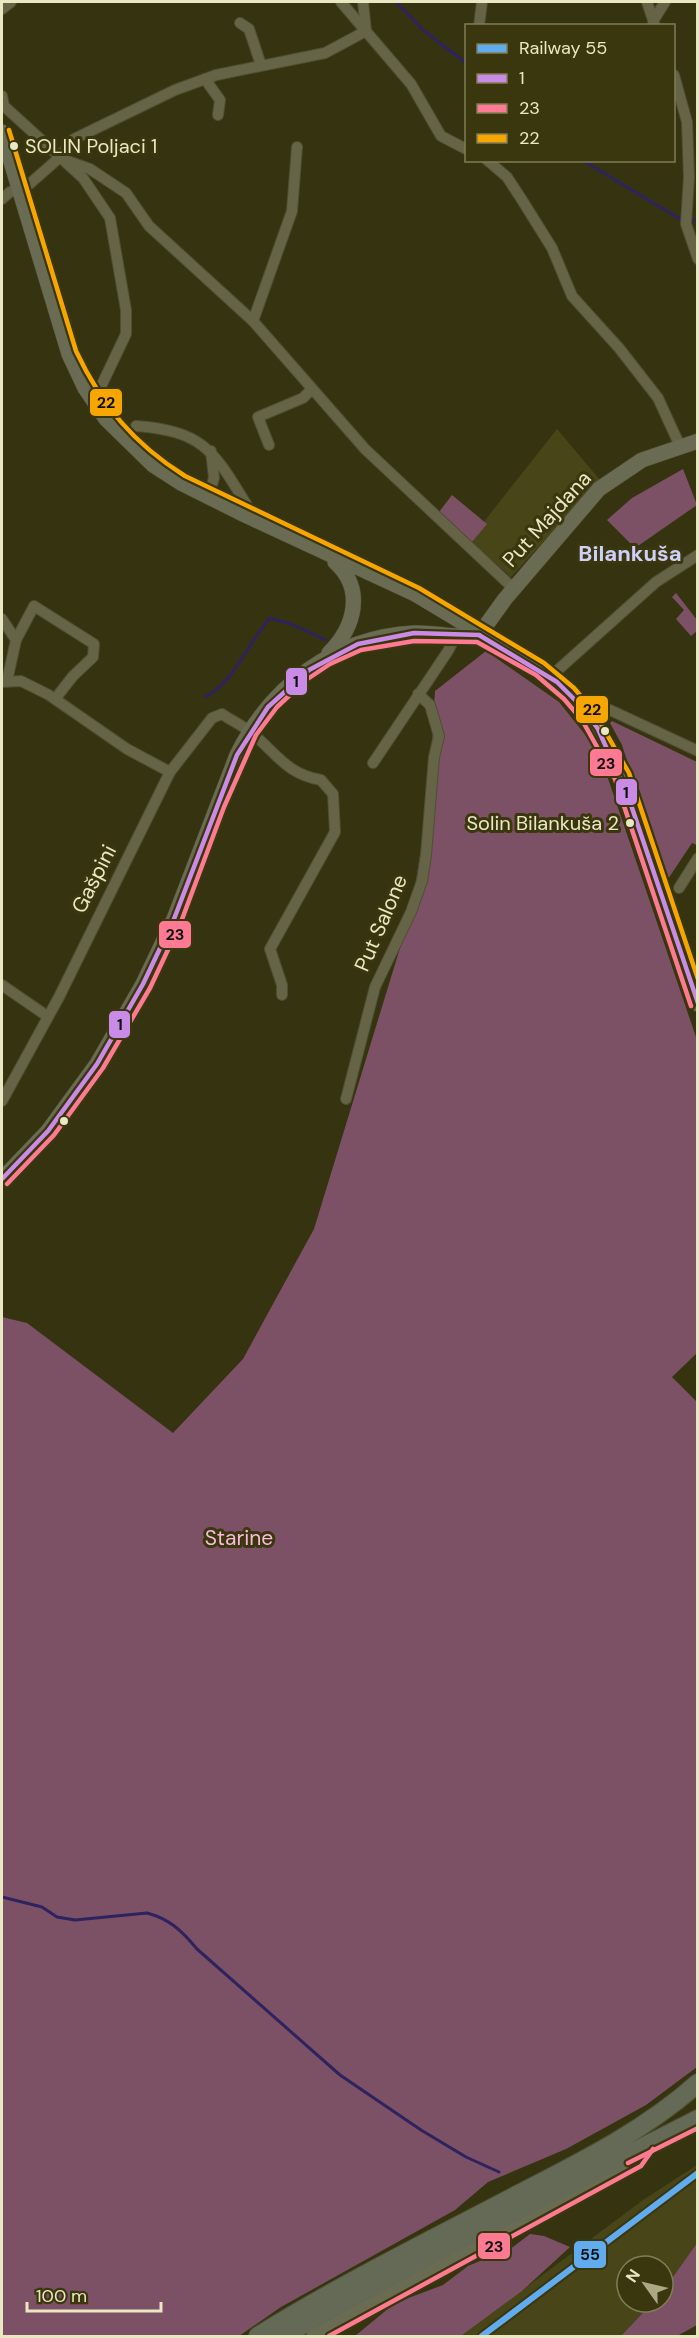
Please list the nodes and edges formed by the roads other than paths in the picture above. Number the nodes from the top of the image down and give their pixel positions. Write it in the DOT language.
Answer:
graph roads {
  1 [pos="2,2"];
  2 [pos="11,2"];
  3 [pos="341,2"];
  4 [pos="363,2"];
  5 [pos="482,2"];
  6 [pos="647,2"];
  7 [pos="665,2"];
  8 [pos="2,10"];
  9 [pos="240,23"];
  10 [pos="654,23"];
  11 [pos="479,24"];
  12 [pos="366,31"];
  13 [pos="261,65"];
  14 [pos="206,79"];
  15 [pos="675,79"];
  16 [pos="2,96"];
  17 [pos="218,115"];
  18 [pos="2,132"];
  19 [pos="297,147"];
  20 [pos="465,148"];
  21 [pos="59,158"];
  22 [pos="489,162"];
  23 [pos="18,189"];
  24 [pos="2,199"];
  25 [pos="698,260"];
  26 [pos="253,321"];
  27 [pos="311,390"];
  28 [pos="94,401"];
  29 [pos="136,426"];
  30 [pos="698,441"];
  31 [pos="269,445"];
  32 [pos="680,446"];
  33 [pos="211,451"];
  34 [pos="208,497"];
  35 [pos="248,507"];
  36 [pos="326,554"];
  37 [pos="698,555"];
  38 [pos="376,577"];
  39 [pos="513,588"];
  40 [pos="353,595"];
  41 [pos="2,619"];
  42 [pos="479,635"];
  43 [pos="456,636"];
  44 [pos="16,640"];
  45 [pos="326,657"];
  46 [pos="550,677"];
  47 [pos="4,681"];
  48 [pos="418,694"];
  49 [pos="55,699"];
  50 [pos="588,716"];
  51 [pos="249,731"];
  52 [pos="698,751"];
  53 [pos="373,763"];
  54 [pos="170,772"];
  55 [pos="698,858"];
  56 [pos="679,888"];
  57 [pos="2,985"];
  58 [pos="282,995"];
  59 [pos="698,1004"];
  60 [pos="47,1016"];
  61 [pos="346,1099"];
  62 [pos="2,1101"];
  63 [pos="2,1179"];
  64 [pos="698,2083"];
  65 [pos="698,2119"];
  66 [pos="647,2145"];
  67 [pos="258,2337"];
  68 [pos="285,2337"];
  69 [pos="314,2337"];
  1 -- 8 [label="street"];
  2 -- 8 [label="street"];
  3 -- 12 [label="street"];
  4 -- 12 [label="street"];
  5 -- 11 [label="street"];
  6 -- 10 [label="street"];
  7 -- 10 [label="street"];
  9 -- 13 [label="street"];
  12 -- 13 [label="street"];
  12 -- 20 [label="street"];
  13 -- 14 [label="street"];
  14 -- 17 [label="street"];
  14 -- 21 [label="street"];
  15 -- 25 [label="street"];
  16 -- 21 [label="street"];
  18 -- 23 [label="main road"];
  19 -- 26 [label="street"];
  21 -- 23 [label="street"];
  21 -- 26 [label="street"];
  21 -- 28 [label="street"];
  22 -- 32 [label="street"];
  23 -- 24 [label="street"];
  23 -- 28 [label="main road"];
  26 -- 27 [label="street"];
  27 -- 31 [label="street"];
  27 -- 39 [label="street"];
  28 -- 34 [label="main road"];
  29 -- 33 [label="street"];
  30 -- 32 [label="main road, Put Majdana"];
  32 -- 39 [label="main road, Put Majdana"];
  33 -- 34 [label="street"];
  33 -- 35 [label="street"];
  34 -- 36 [label="main road"];
  36 -- 38 [label="main road"];
  36 -- 40 [label="main road"];
  37 -- 46 [label="street"];
  38 -- 40 [label="main road"];
  38 -- 42 [label="main road"];
  39 -- 42 [label="main road, Put Majdana"];
  40 -- 45 [label="main road"];
  41 -- 44 [label="street"];
  42 -- 43 [label="main road"];
  42 -- 46 [label="main road"];
  43 -- 45 [label="main road"];
  43 -- 48 [label="street"];
  44 -- 47 [label="street"];
  44 -- 49 [label="street"];
  45 -- 51 [label="main road"];
  46 -- 50 [label="main road"];
  47 -- 49 [label="street"];
  48 -- 53 [label="street"];
  48 -- 61 [label="street, Put Salone"];
  49 -- 54 [label="street"];
  50 -- 52 [label="street"];
  50 -- 59 [label="main road"];
  51 -- 54 [label="street, Gašpini"];
  51 -- 58 [label="street, Gašpini"];
  51 -- 63 [label="main road"];
  54 -- 60 [label="street, Gašpini"];
  55 -- 56 [label="street"];
  57 -- 60 [label="street"];
  60 -- 62 [label="street, Gašpini"];
  64 -- 67 [label="highway"];
  65 -- 66 [label="highway"];
  66 -- 68 [label="highway"];
  66 -- 69 [label="main road"];
}
